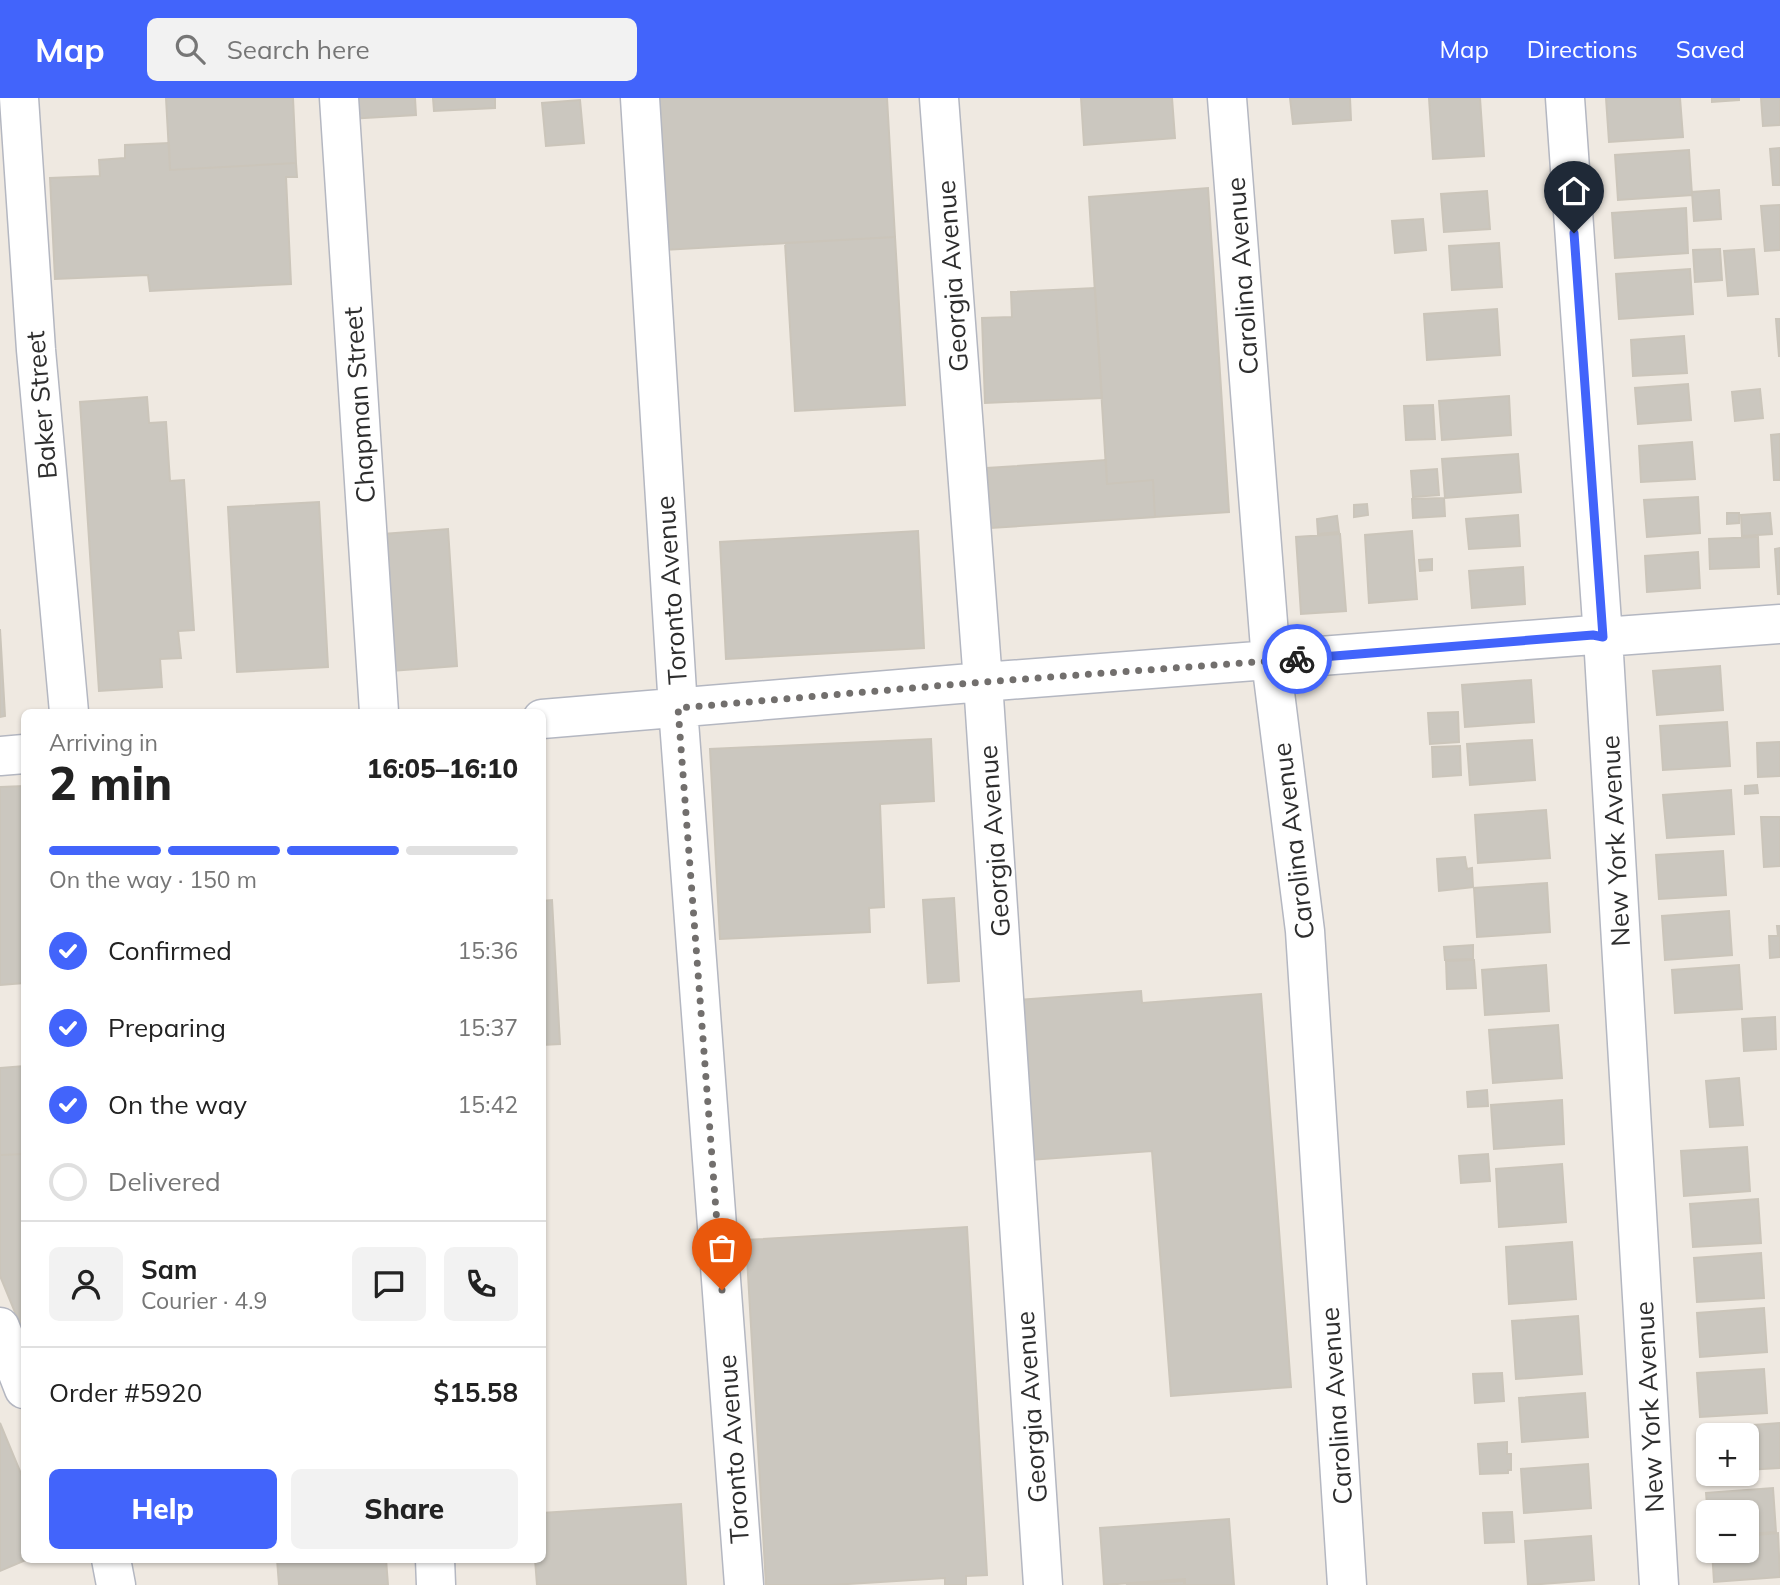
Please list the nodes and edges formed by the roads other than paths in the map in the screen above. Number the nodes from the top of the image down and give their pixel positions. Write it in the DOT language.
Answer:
graph roads {
  1 [pos="19,98"];
  2 [pos="339,98"];
  3 [pos="640,98"];
  4 [pos="939,98"];
  5 [pos="1227,98"];
  6 [pos="1565,98"];
  7 [pos="1780,624"];
  8 [pos="1603,637"];
  9 [pos="1271,661"];
  10 [pos="983,682"];
  11 [pos="678,708"];
  12 [pos="69,709"];
  13 [pos="379,709"];
  14 [pos="546,719"];
  15 [pos="21,754"];
  16 [pos="0,756"];
  17 [pos="0,1327"];
  18 [pos="21,1381"];
  19 [pos="112,1563"];
  20 [pos="435,1563"];
  21 [pos="116,1585"];
  22 [pos="436,1585"];
  23 [pos="744,1585"];
  24 [pos="1043,1585"];
  25 [pos="1347,1585"];
  26 [pos="1659,1585"];
  1 -- 12 [label="street, Baker Street"];
  2 -- 13 [label="street, Chapman Street"];
  3 -- 11 [label="street, Toronto Avenue"];
  4 -- 10 [label="street, Georgia Avenue"];
  5 -- 9 [label="street, Carolina Avenue"];
  6 -- 8 [label="street, New York Avenue"];
  7 -- 8 [label="street"];
  8 -- 9 [label="street"];
  8 -- 26 [label="street, New York Avenue"];
  9 -- 10 [label="street"];
  9 -- 25 [label="street, Carolina Avenue"];
  10 -- 11 [label="street"];
  10 -- 24 [label="street, Georgia Avenue"];
  11 -- 14 [label="street"];
  11 -- 23 [label="street, Toronto Avenue"];
  15 -- 16 [label="street"];
  17 -- 18 [label="street"];
  19 -- 21 [label="street"];
  20 -- 22 [label="street"];
}
